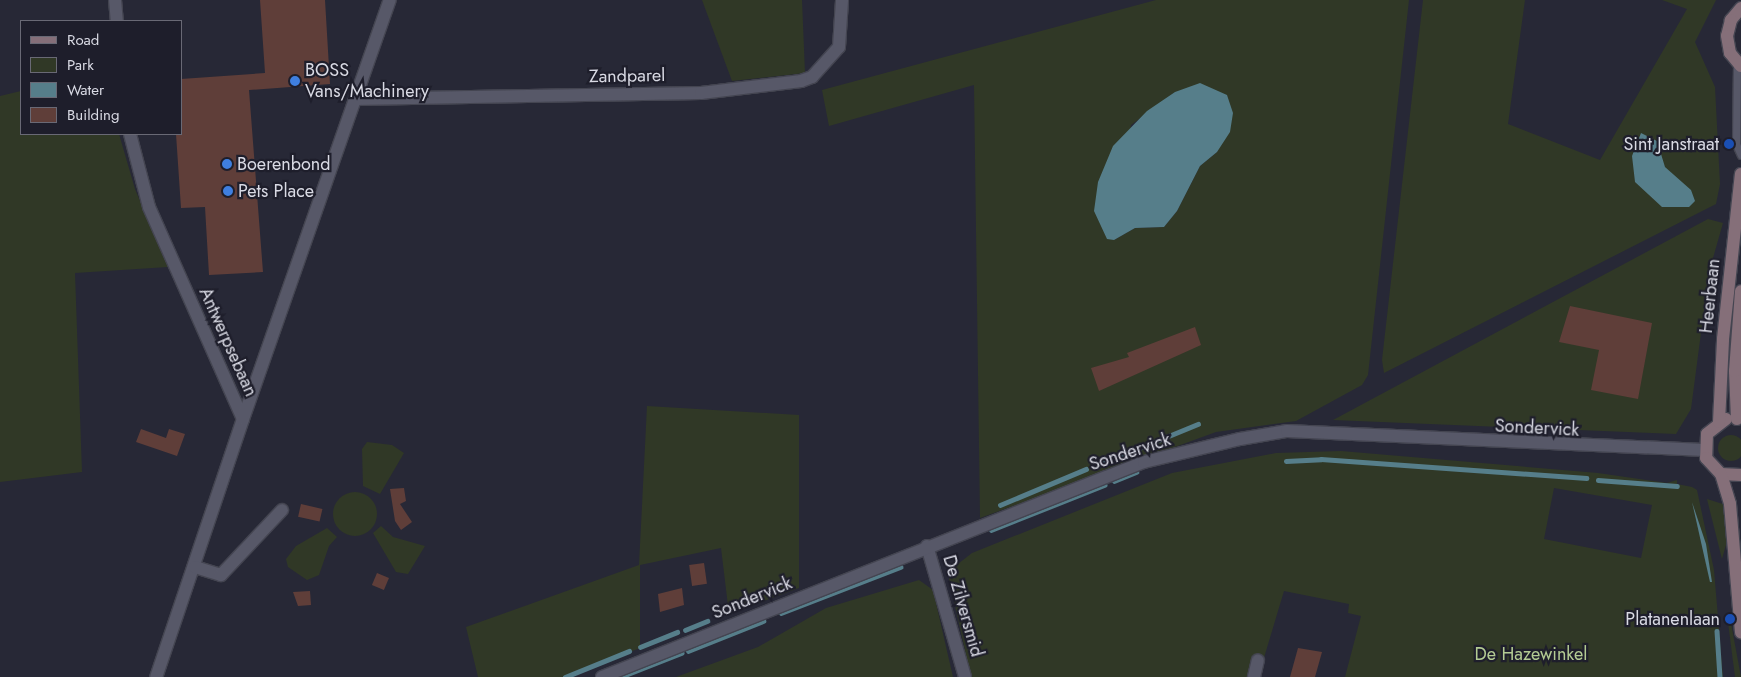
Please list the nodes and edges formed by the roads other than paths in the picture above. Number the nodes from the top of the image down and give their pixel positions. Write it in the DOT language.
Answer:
graph roads {
  1 [pos="116,0"];
  2 [pos="390,0"];
  3 [pos="842,0"];
  4 [pos="1741,8"];
  5 [pos="117,20"];
  6 [pos="1739,64"];
  7 [pos="355,99"];
  8 [pos="130,135"];
  9 [pos="1741,155"];
  10 [pos="1741,174"];
  11 [pos="1741,291"];
  12 [pos="1739,419"];
  13 [pos="243,420"];
  14 [pos="1719,422"];
  15 [pos="1704,450"];
  16 [pos="1721,474"];
  17 [pos="1741,475"];
  18 [pos="282,510"];
  19 [pos="927,546"];
  20 [pos="194,567"];
  21 [pos="1741,634"];
  22 [pos="1258,660"];
  23 [pos="156,677"];
  24 [pos="602,677"];
  25 [pos="965,677"];
  26 [pos="1254,677"];
  1 -- 5 [label="street"];
  2 -- 7 [label="street"];
  3 -- 7 [label="street, Zandparel"];
  4 -- 6 [label="main road"];
  6 -- 9 [label="lane"];
  7 -- 13 [label="street"];
  8 -- 13 [label="street, Antwerpsebaan"];
  10 -- 14 [label="main road, Heerbaan"];
  11 -- 12 [label="main road, Heerbaan"];
  12 -- 14 [label="main road"];
  13 -- 20 [label="street, Antwerpsebaan"];
  14 -- 15 [label="main road"];
  15 -- 16 [label="main road"];
  15 -- 19 [label="street, Sondervick"];
  16 -- 17 [label="main road"];
  16 -- 21 [label="main road"];
  18 -- 20 [label="street"];
  19 -- 24 [label="street, Sondervick"];
  19 -- 25 [label="street, De Zilversmid"];
  20 -- 23 [label="street, Antwerpsebaan"];
  22 -- 26 [label="street"];
}
